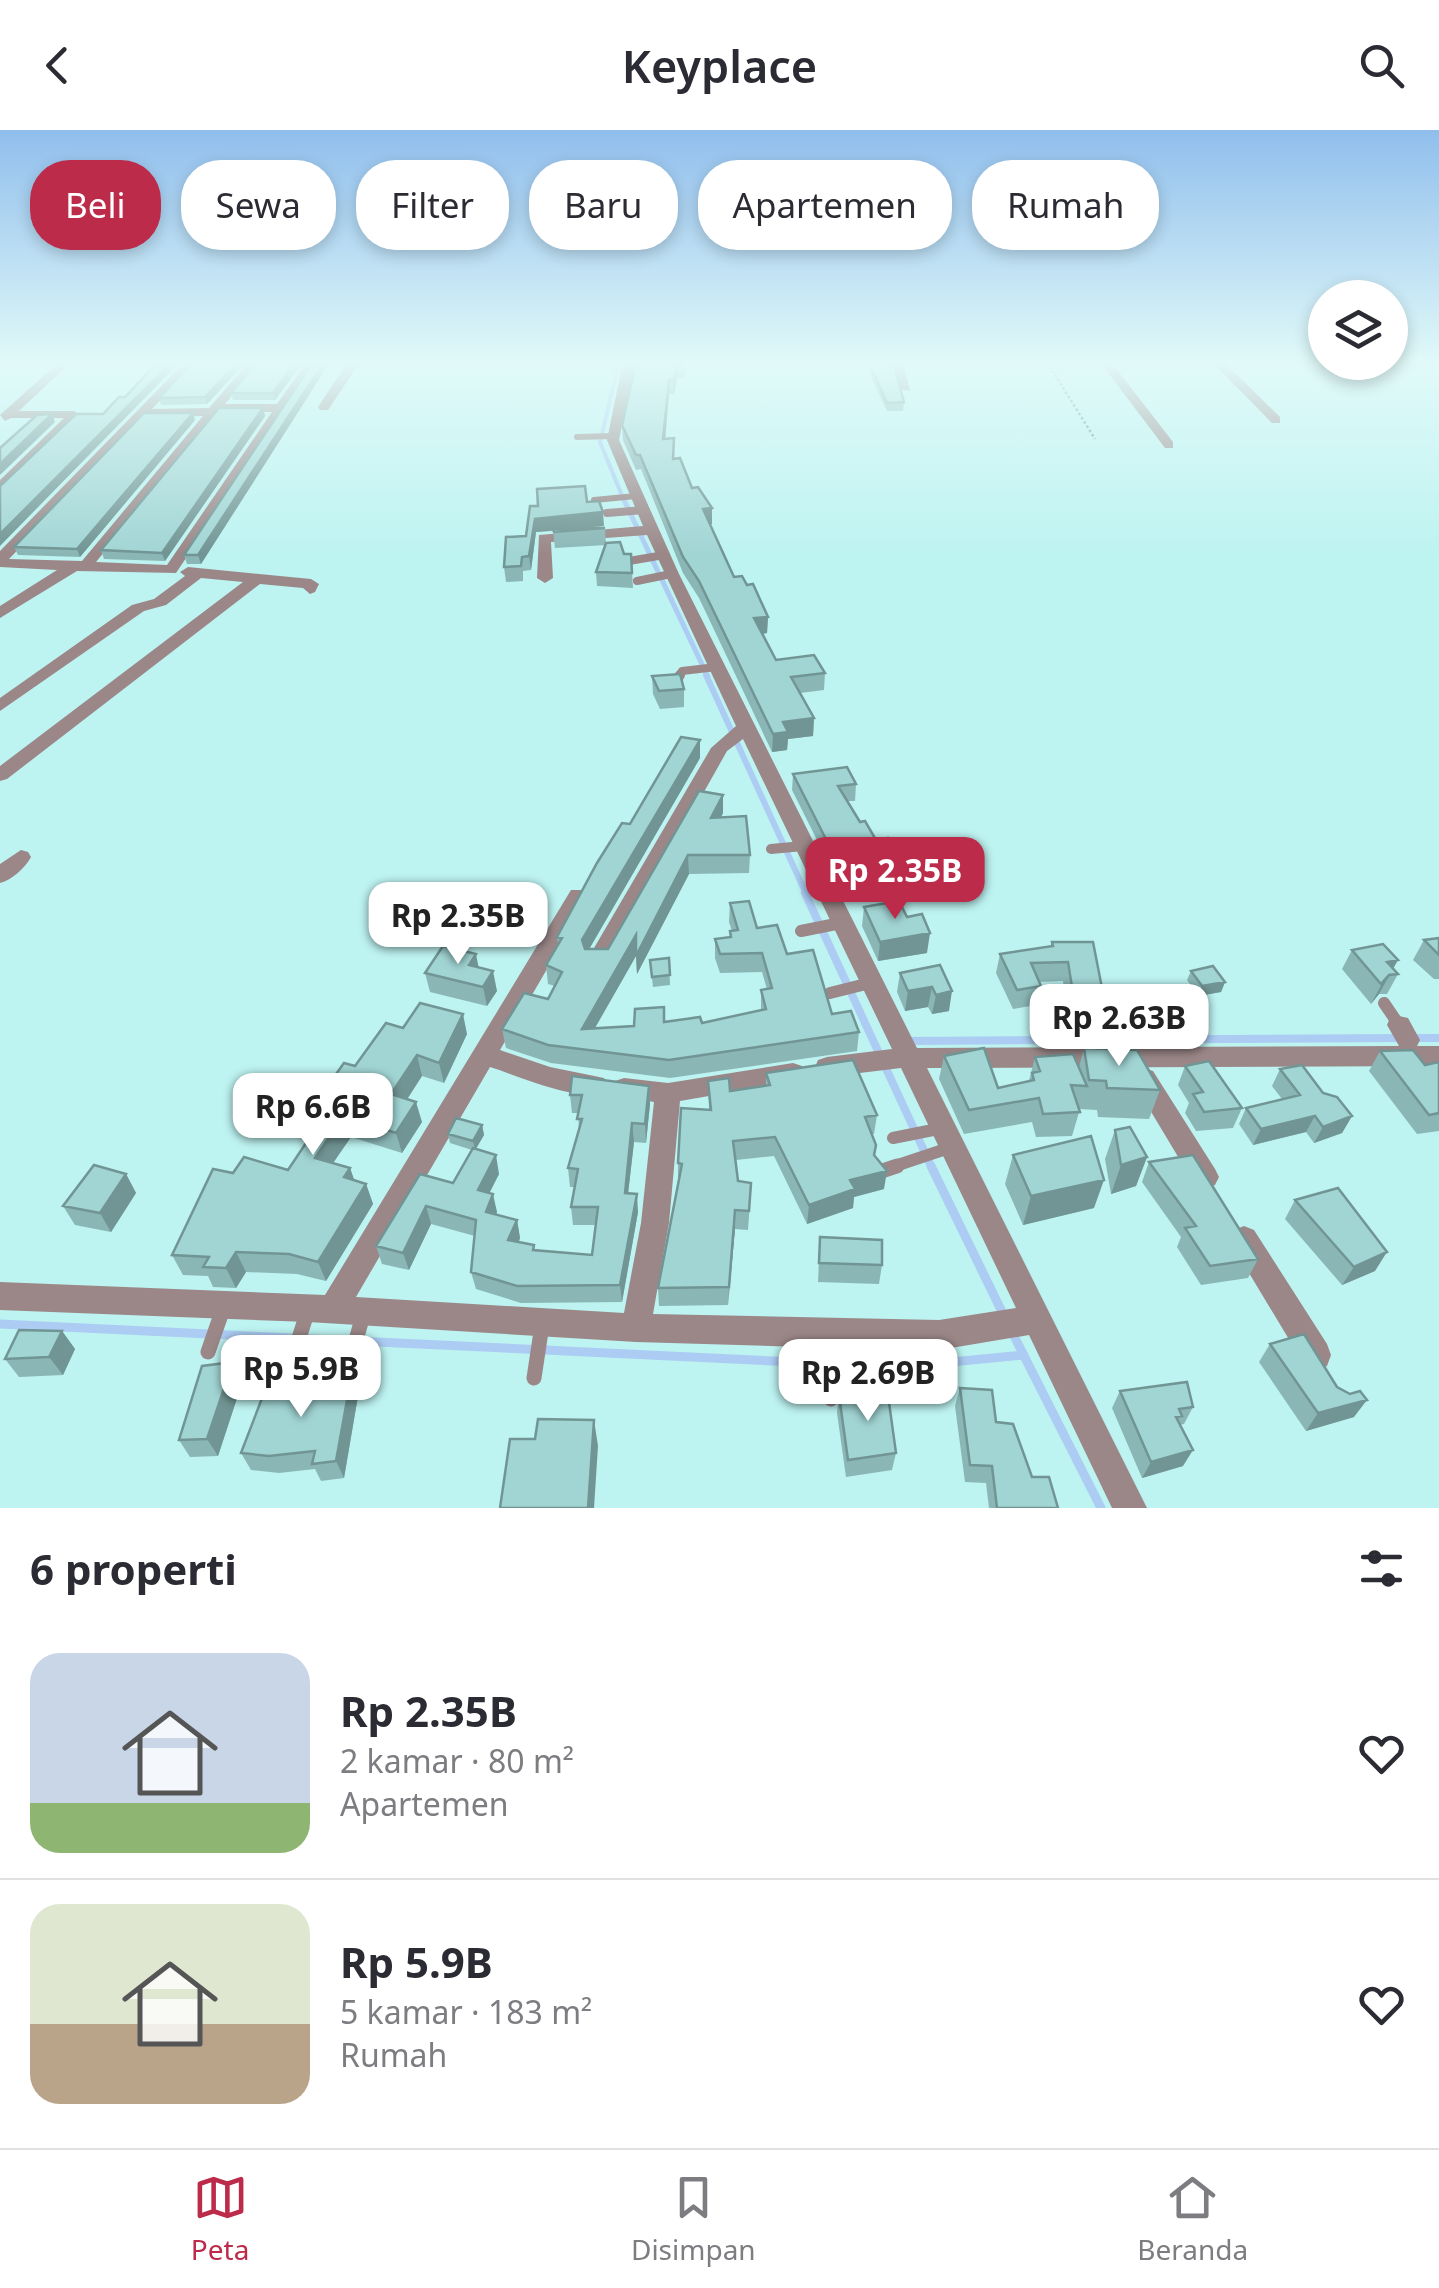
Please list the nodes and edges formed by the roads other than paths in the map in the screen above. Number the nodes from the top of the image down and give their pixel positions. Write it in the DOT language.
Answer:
graph roads {
  1 [pos="63,426"];
  2 [pos="127,426"];
  3 [pos="200,426"];
  4 [pos="269,426"];
  5 [pos="613,426"];
  6 [pos="1155,426"];
  7 [pos="577,436"];
  8 [pos="611,436"];
  9 [pos="1169,445"];
  10 [pos="0,488"];
  11 [pos="594,500"];
  12 [pos="636,503"];
  13 [pos="607,514"];
  14 [pos="642,531"];
  15 [pos="660,556"];
  16 [pos="629,560"];
  17 [pos="0,562"];
  18 [pos="82,564"];
  19 [pos="171,570"];
  20 [pos="198,573"];
  21 [pos="666,575"];
  22 [pos="258,578"];
  23 [pos="545,578"];
  24 [pos="637,581"];
  25 [pos="310,589"];
  26 [pos="0,612"];
  27 [pos="714,667"];
  28 [pos="674,684"];
  29 [pos="0,706"];
  30 [pos="746,726"];
  31 [pos="0,774"];
  32 [pos="798,847"];
  33 [pos="773,849"];
  34 [pos="21,857"];
  35 [pos="0,876"];
  36 [pos="579,894"];
  37 [pos="836,924"];
  38 [pos="806,930"];
  39 [pos="598,960"];
  40 [pos="864,985"];
  41 [pos="835,992"];
  42 [pos="1384,1003"];
  43 [pos="1076,1016"];
  44 [pos="1416,1045"];
  45 [pos="901,1049"];
  46 [pos="482,1054"];
  47 [pos="1082,1054"];
  48 [pos="1130,1055"];
  49 [pos="668,1093"];
  50 [pos="898,1137"];
  51 [pos="942,1139"];
  52 [pos="882,1171"];
  53 [pos="0,1296"];
  54 [pos="222,1313"];
  55 [pos="315,1313"];
  56 [pos="362,1318"];
  57 [pos="1031,1320"];
  58 [pos="636,1328"];
  59 [pos="541,1330"];
  60 [pos="835,1340"];
  61 [pos="210,1346"];
  62 [pos="295,1351"];
  63 [pos="351,1358"];
  64 [pos="535,1370"];
  65 [pos="1329,1375"];
  66 [pos="831,1399"];
  67 [pos="1126,1508"];
  1 -- 10 [label="street"];
  2 -- 17 [label="street"];
  3 -- 18 [label="street"];
  4 -- 19 [label="street"];
  5 -- 8 [label="street"];
  6 -- 9 [label="street"];
  7 -- 8 [label="lane"];
  8 -- 12 [label="street"];
  11 -- 12 [label="lane"];
  12 -- 13 [label="lane"];
  12 -- 14 [label="street"];
  14 -- 15 [label="street"];
  14 -- 23 [label="street"];
  15 -- 16 [label="lane"];
  15 -- 21 [label="street"];
  17 -- 18 [label="street"];
  18 -- 19 [label="street"];
  18 -- 26 [label="street"];
  19 -- 20 [label="street"];
  20 -- 22 [label="street"];
  20 -- 29 [label="street"];
  21 -- 24 [label="lane"];
  21 -- 27 [label="street"];
  22 -- 25 [label="street"];
  22 -- 31 [label="street"];
  27 -- 28 [label="lane"];
  27 -- 30 [label="street"];
  30 -- 32 [label="street"];
  30 -- 39 [label="street"];
  32 -- 33 [label="lane"];
  32 -- 37 [label="street"];
  34 -- 35 [label="street"];
  36 -- 46 [label="street"];
  37 -- 38 [label="lane"];
  37 -- 40 [label="street"];
  40 -- 41 [label="lane"];
  40 -- 45 [label="street"];
  42 -- 44 [label="lane"];
  43 -- 47 [label="lane"];
  44 -- 48 [label="street"];
  45 -- 47 [label="street"];
  45 -- 49 [label="street"];
  45 -- 51 [label="street"];
  46 -- 49 [label="street"];
  46 -- 55 [label="street"];
  47 -- 48 [label="street"];
  48 -- 65 [label="street"];
  49 -- 58 [label="street"];
  50 -- 51 [label="lane"];
  51 -- 52 [label="lane"];
  51 -- 57 [label="street"];
  53 -- 54 [label="street"];
  54 -- 55 [label="street"];
  54 -- 61 [label="lane"];
  55 -- 56 [label="street"];
  55 -- 62 [label="lane"];
  56 -- 59 [label="street"];
  56 -- 63 [label="lane"];
  57 -- 60 [label="street"];
  57 -- 67 [label="street"];
  58 -- 59 [label="street"];
  58 -- 60 [label="street"];
  59 -- 64 [label="lane"];
  60 -- 66 [label="lane"];
}
